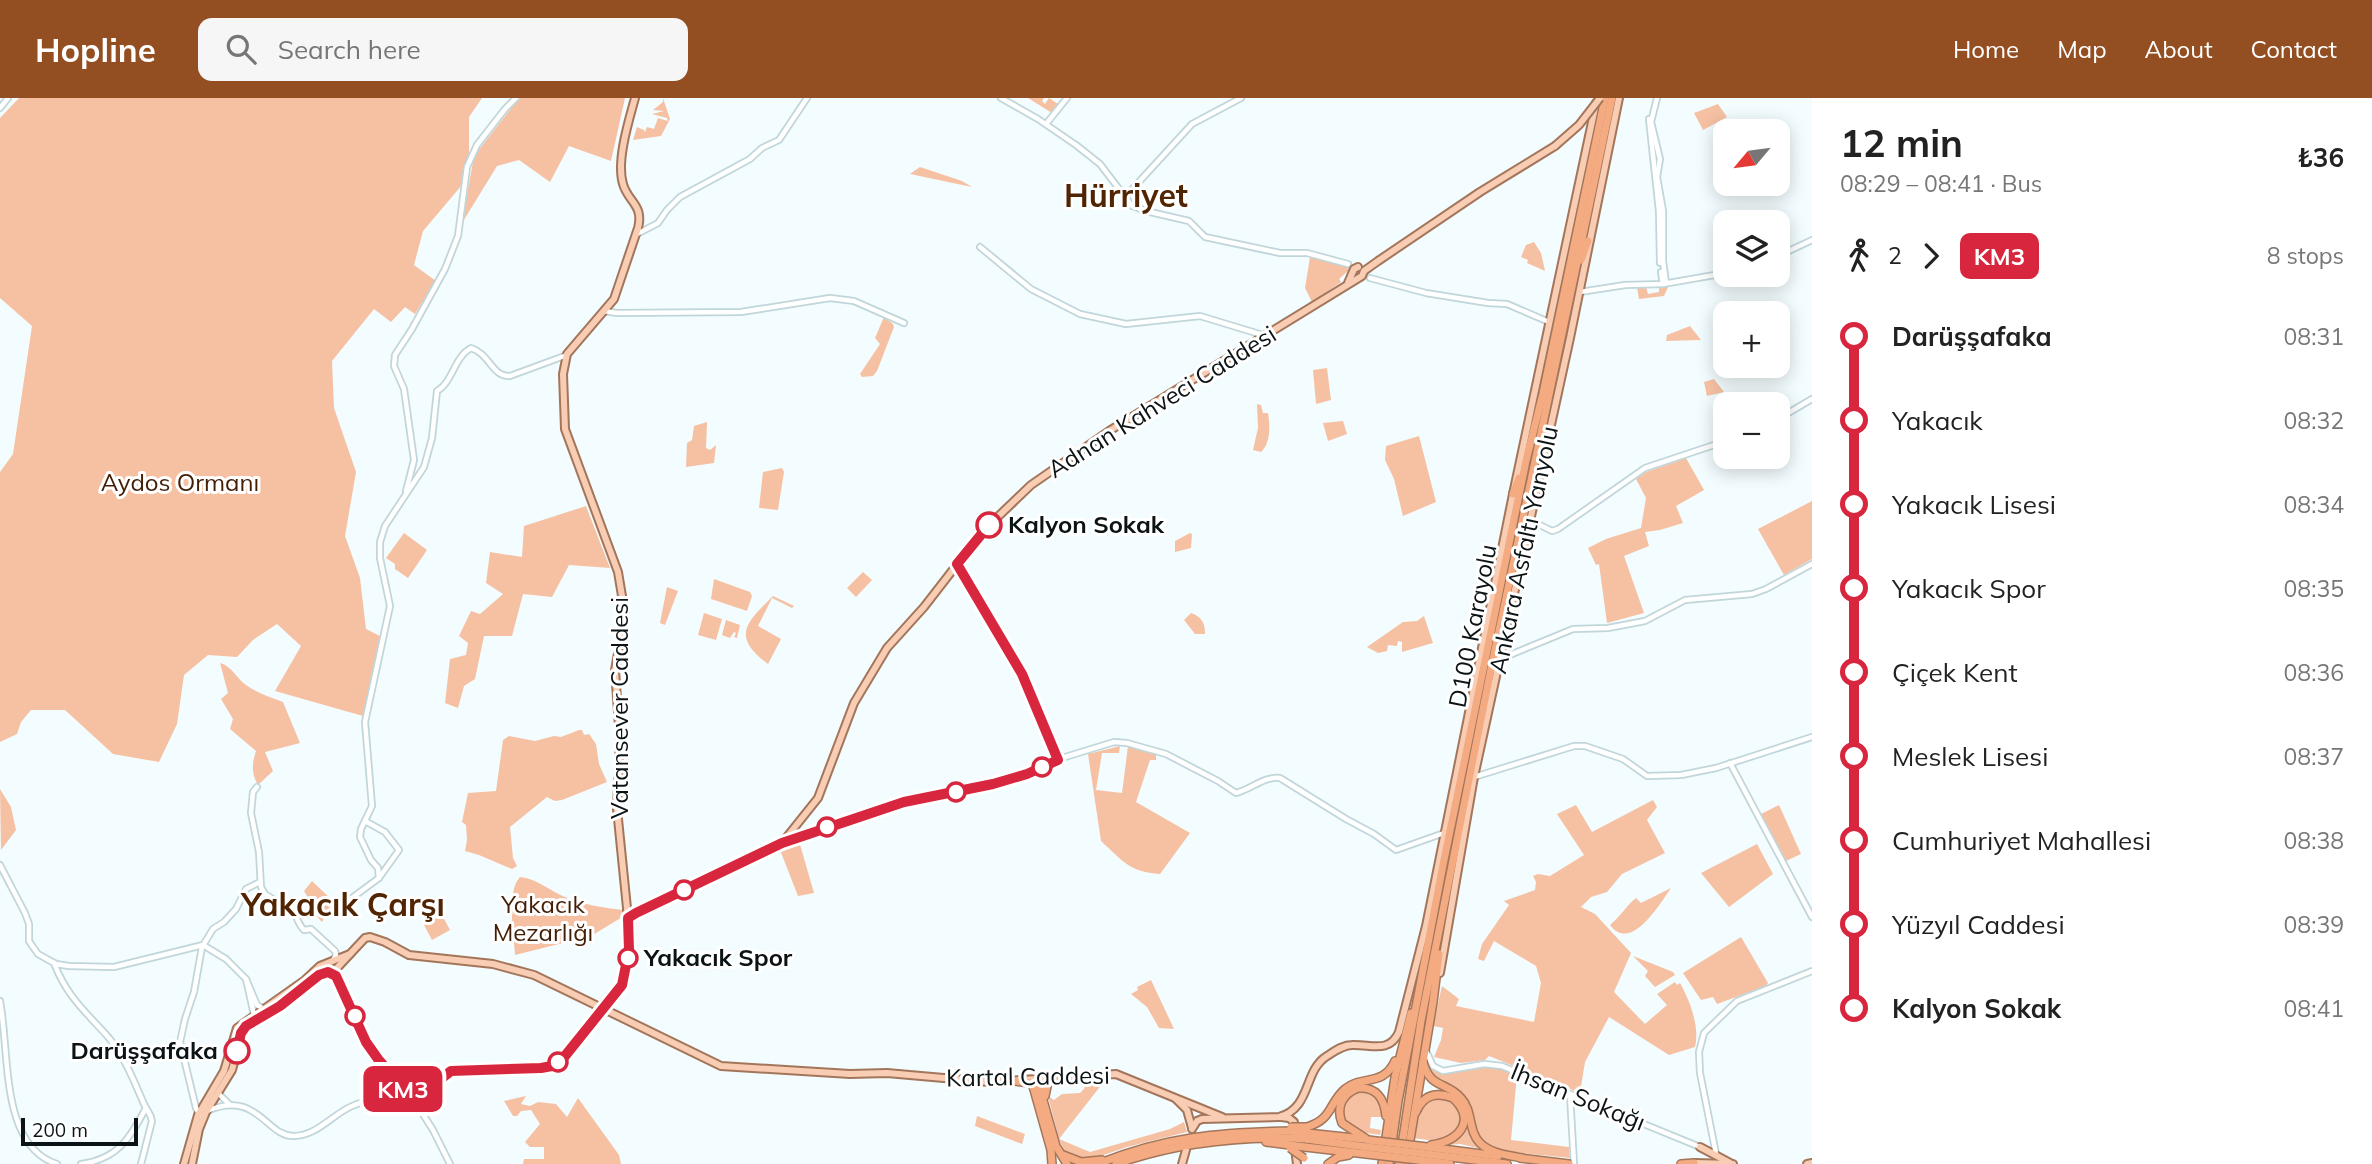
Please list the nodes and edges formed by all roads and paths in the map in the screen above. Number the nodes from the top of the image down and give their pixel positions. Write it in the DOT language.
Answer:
graph roads {
  1 [pos="8,98"];
  2 [pos="516,98"];
  3 [pos="637,98"];
  4 [pos="807,98"];
  5 [pos="1001,98"];
  6 [pos="1067,98"];
  7 [pos="1241,98"];
  8 [pos="1599,98"];
  9 [pos="1605,98"];
  10 [pos="1612,98"];
  11 [pos="1619,98"];
  12 [pos="1655,98"];
  13 [pos="0,108"];
  14 [pos="1046,124"];
  15 [pos="1656,168"];
  16 [pos="1126,196"];
  17 [pos="636,235"];
  18 [pos="1812,240"];
  19 [pos="1588,241"];
  20 [pos="979,247"];
  21 [pos="1790,250"];
  22 [pos="1348,264"];
  23 [pos="1360,273"];
  24 [pos="1713,275"];
  25 [pos="1574,276"];
  26 [pos="1664,284"];
  27 [pos="1580,292"];
  28 [pos="604,311"];
  29 [pos="1550,322"];
  30 [pos="904,323"];
  31 [pos="1267,336"];
  32 [pos="567,355"];
  33 [pos="1812,399"];
  34 [pos="1790,412"];
  35 [pos="1713,445"];
  36 [pos="1526,461"];
  37 [pos="1513,494"];
  38 [pos="404,499"];
  39 [pos="1530,519"];
  40 [pos="957,564"];
  41 [pos="1812,564"];
  42 [pos="1500,659"];
  43 [pos="1812,737"];
  44 [pos="1058,760"];
  45 [pos="1730,763"];
  46 [pos="1475,774"];
  47 [pos="257,787"];
  48 [pos="1465,803"];
  49 [pos="1450,811"];
  50 [pos="365,821"];
  51 [pos="1444,833"];
  52 [pos="782,843"];
  53 [pos="1443,864"];
  54 [pos="0,865"];
  55 [pos="379,878"];
  56 [pos="260,882"];
  57 [pos="341,906"];
  58 [pos="1812,917"];
  59 [pos="628,918"];
  60 [pos="1440,926"];
  61 [pos="203,945"];
  62 [pos="350,954"];
  63 [pos="53,962"];
  64 [pos="325,968"];
  65 [pos="1423,969"];
  66 [pos="1812,971"];
  67 [pos="336,976"];
  68 [pos="246,979"];
  69 [pos="0,1001"];
  70 [pos="1433,1002"];
  71 [pos="265,1009"];
  72 [pos="603,1009"];
  73 [pos="254,1015"];
  74 [pos="1406,1031"];
  75 [pos="1425,1047"];
  76 [pos="1422,1060"];
  77 [pos="1060,1077"];
  78 [pos="1015,1081"];
  79 [pos="1035,1082"];
  80 [pos="399,1084"];
  81 [pos="3,1094"];
  82 [pos="219,1094"];
  83 [pos="1570,1095"];
  84 [pos="1171,1096"];
  85 [pos="389,1098"];
  86 [pos="414,1100"];
  87 [pos="1045,1104"];
  88 [pos="230,1105"];
  89 [pos="146,1108"];
  90 [pos="203,1115"];
  91 [pos="1279,1116"];
  92 [pos="1227,1118"];
  93 [pos="12,1125"];
  94 [pos="1411,1126"];
  95 [pos="1386,1133"];
  96 [pos="1306,1136"];
  97 [pos="1291,1141"];
  98 [pos="1195,1144"];
  99 [pos="1367,1147"];
  100 [pos="1700,1147"];
  101 [pos="1186,1150"];
  102 [pos="1055,1151"];
  103 [pos="1150,1153"];
  104 [pos="1418,1153"];
  105 [pos="1716,1154"];
  106 [pos="1120,1156"];
  107 [pos="1522,1158"];
  108 [pos="1306,1161"];
  109 [pos="1694,1163"];
  110 [pos="1812,1163"];
  111 [pos="57,1164"];
  112 [pos="81,1164"];
  113 [pos="141,1164"];
  114 [pos="184,1164"];
  115 [pos="192,1164"];
  116 [pos="450,1164"];
  117 [pos="1051,1164"];
  118 [pos="1068,1164"];
  119 [pos="1098,1164"];
  120 [pos="1116,1164"];
  121 [pos="1126,1164"];
  122 [pos="1182,1164"];
  123 [pos="1297,1164"];
  124 [pos="1328,1164"];
  125 [pos="1382,1164"];
  126 [pos="1390,1164"];
  127 [pos="1399,1164"];
  128 [pos="1406,1164"];
  129 [pos="1436,1164"];
  130 [pos="1451,1164"];
  131 [pos="1507,1164"];
  132 [pos="1570,1164"];
  133 [pos="1681,1164"];
  134 [pos="1732,1164"];
  135 [pos="1807,1164"];
  1 -- 13 [label="street"];
  2 -- 38 [label="street"];
  3 -- 17 [label="main road"];
  4 -- 17 [label="street"];
  5 -- 14 [label="street"];
  6 -- 14 [label="street"];
  7 -- 16 [label="street"];
  8 -- 23 [label="main road, bridge"];
  8 -- 29 [label="main road"];
  9 -- 36 [label="highway, D100 Karayolu"];
  10 -- 25 [label="highway, D100 Karayolu"];
  11 -- 19 [label="main road, Ankara Asfaltı Yanyolu"];
  12 -- 15 [label="street"];
  12 -- 15 [label="street"];
  14 -- 16 [label="street"];
  15 -- 26 [label="street"];
  16 -- 22 [label="street"];
  17 -- 28 [label="main road"];
  18 -- 21 [label="street"];
  19 -- 25 [label="highway"];
  19 -- 27 [label="main road, Ankara Asfaltı Yanyolu"];
  20 -- 31 [label="street"];
  22 -- 23 [label="main road"];
  23 -- 29 [label="street"];
  23 -- 31 [label="main road, Adnan Kahveci Caddesi"];
  24 -- 26 [label="street"];
  25 -- 48 [label="highway, D100 Karayolu"];
  26 -- 27 [label="street"];
  27 -- 39 [label="main road, Ankara Asfaltı Yanyolu"];
  28 -- 30 [label="street"];
  28 -- 32 [label="main road"];
  29 -- 37 [label="main road"];
  31 -- 40 [label="main road, Adnan Kahveci Caddesi"];
  32 -- 38 [label="street"];
  32 -- 59 [label="main road, Vatansever Caddesi"];
  33 -- 34 [label="street"];
  35 -- 39 [label="street"];
  36 -- 37 [label="highway"];
  36 -- 53 [label="highway, D100 Karayolu"];
  37 -- 49 [label="main road"];
  38 -- 50 [label="street"];
  39 -- 42 [label="main road, Ankara Asfaltı Yanyolu"];
  40 -- 44 [label="street"];
  40 -- 52 [label="main road, Adnan Kahveci Caddesi"];
  41 -- 42 [label="street"];
  42 -- 46 [label="main road, Ankara Asfaltı Yanyolu"];
  43 -- 45 [label="street"];
  44 -- 51 [label="street"];
  44 -- 52 [label="street"];
  45 -- 46 [label="street"];
  45 -- 58 [label="street"];
  46 -- 48 [label="highway"];
  46 -- 70 [label="main road, Ankara Asfaltı Yanyolu"];
  47 -- 56 [label="street"];
  48 -- 60 [label="highway, D100 Karayolu"];
  49 -- 51 [label="main road"];
  49 -- 53 [label="highway"];
  50 -- 55 [label="street"];
  50 -- 55 [label="street"];
  51 -- 91 [label="main road"];
  52 -- 59 [label="main road, Adnan Kahveci Caddesi"];
  53 -- 65 [label="highway, D100 Karayolu"];
  54 -- 63 [label="street"];
  55 -- 57 [label="street"];
  56 -- 61 [label="street"];
  56 -- 64 [label="street"];
  59 -- 72 [label="main road, Vatansever Caddesi"];
  60 -- 70 [label="highway"];
  60 -- 127 [label="highway, D100 Karayolu"];
  61 -- 63 [label="street"];
  61 -- 68 [label="street"];
  61 -- 90 [label="street"];
  62 -- 64 [label="main road"];
  62 -- 67 [label="main road"];
  62 -- 72 [label="main road, Kartal Caddesi"];
  63 -- 89 [label="street"];
  64 -- 67 [label="main road"];
  64 -- 71 [label="main road"];
  64 -- 82 [label="main road"];
  65 -- 74 [label="highway"];
  65 -- 126 [label="highway, D100 Karayolu"];
  66 -- 105 [label="street"];
  67 -- 80 [label="main road"];
  68 -- 71 [label="street"];
  68 -- 73 [label="street"];
  69 -- 81 [label="street"];
  70 -- 75 [label="highway"];
  71 -- 73 [label="main road"];
  72 -- 78 [label="main road, Kartal Caddesi"];
  72 -- 86 [label="main road, Vatansever Caddesi"];
  73 -- 90 [label="main road"];
  74 -- 95 [label="highway"];
  74 -- 96 [label="highway"];
  75 -- 76 [label="highway"];
  75 -- 83 [label="street, İhsan Sokağı"];
  76 -- 94 [label="highway"];
  76 -- 107 [label="highway"];
  77 -- 79 [label="main road, Kartal Caddesi"];
  77 -- 84 [label="main road, Kartal Caddesi"];
  77 -- 87 [label="highway"];
  78 -- 79 [label="highway"];
  79 -- 87 [label="highway"];
  79 -- 102 [label="highway"];
  80 -- 85 [label="street"];
  80 -- 86 [label="main road"];
  82 -- 88 [label="street"];
  82 -- 90 [label="main road"];
  83 -- 100 [label="street, İhsan Sokağı"];
  83 -- 132 [label="street"];
  84 -- 92 [label="main road, Kartal Caddesi"];
  84 -- 92 [label="main road"];
  85 -- 86 [label="street"];
  85 -- 88 [label="street"];
  86 -- 116 [label="street"];
  87 -- 102 [label="highway"];
  88 -- 90 [label="street"];
  89 -- 112 [label="street"];
  89 -- 113 [label="street"];
  90 -- 114 [label="main road"];
  90 -- 115 [label="main road"];
  91 -- 92 [label="main road"];
  91 -- 97 [label="main road"];
  93 -- 111 [label="street"];
  94 -- 104 [label="highway"];
  94 -- 128 [label="highway"];
  95 -- 99 [label="highway"];
  95 -- 125 [label="highway"];
  96 -- 97 [label="highway, bridge"];
  96 -- 97 [label="highway, bridge"];
  96 -- 99 [label="highway"];
  97 -- 98 [label="highway"];
  97 -- 98 [label="highway"];
  97 -- 106 [label="highway"];
  97 -- 108 [label="highway, bridge"];
  97 -- 123 [label="main road"];
  98 -- 103 [label="highway"];
  99 -- 104 [label="highway, bridge"];
  99 -- 124 [label="highway"];
  100 -- 105 [label="main road"];
  100 -- 109 [label="main road"];
  101 -- 122 [label="main road"];
  102 -- 106 [label="highway"];
  102 -- 117 [label="highway"];
  102 -- 118 [label="highway"];
  103 -- 120 [label="highway"];
  103 -- 121 [label="highway"];
  104 -- 107 [label="highway"];
  104 -- 129 [label="highway"];
  104 -- 130 [label="highway"];
  104 -- 131 [label="highway"];
  105 -- 134 [label="main road"];
  106 -- 119 [label="highway"];
  107 -- 132 [label="highway"];
  109 -- 133 [label="highway"];
  109 -- 134 [label="main road"];
  110 -- 135 [label="main road"];
}
